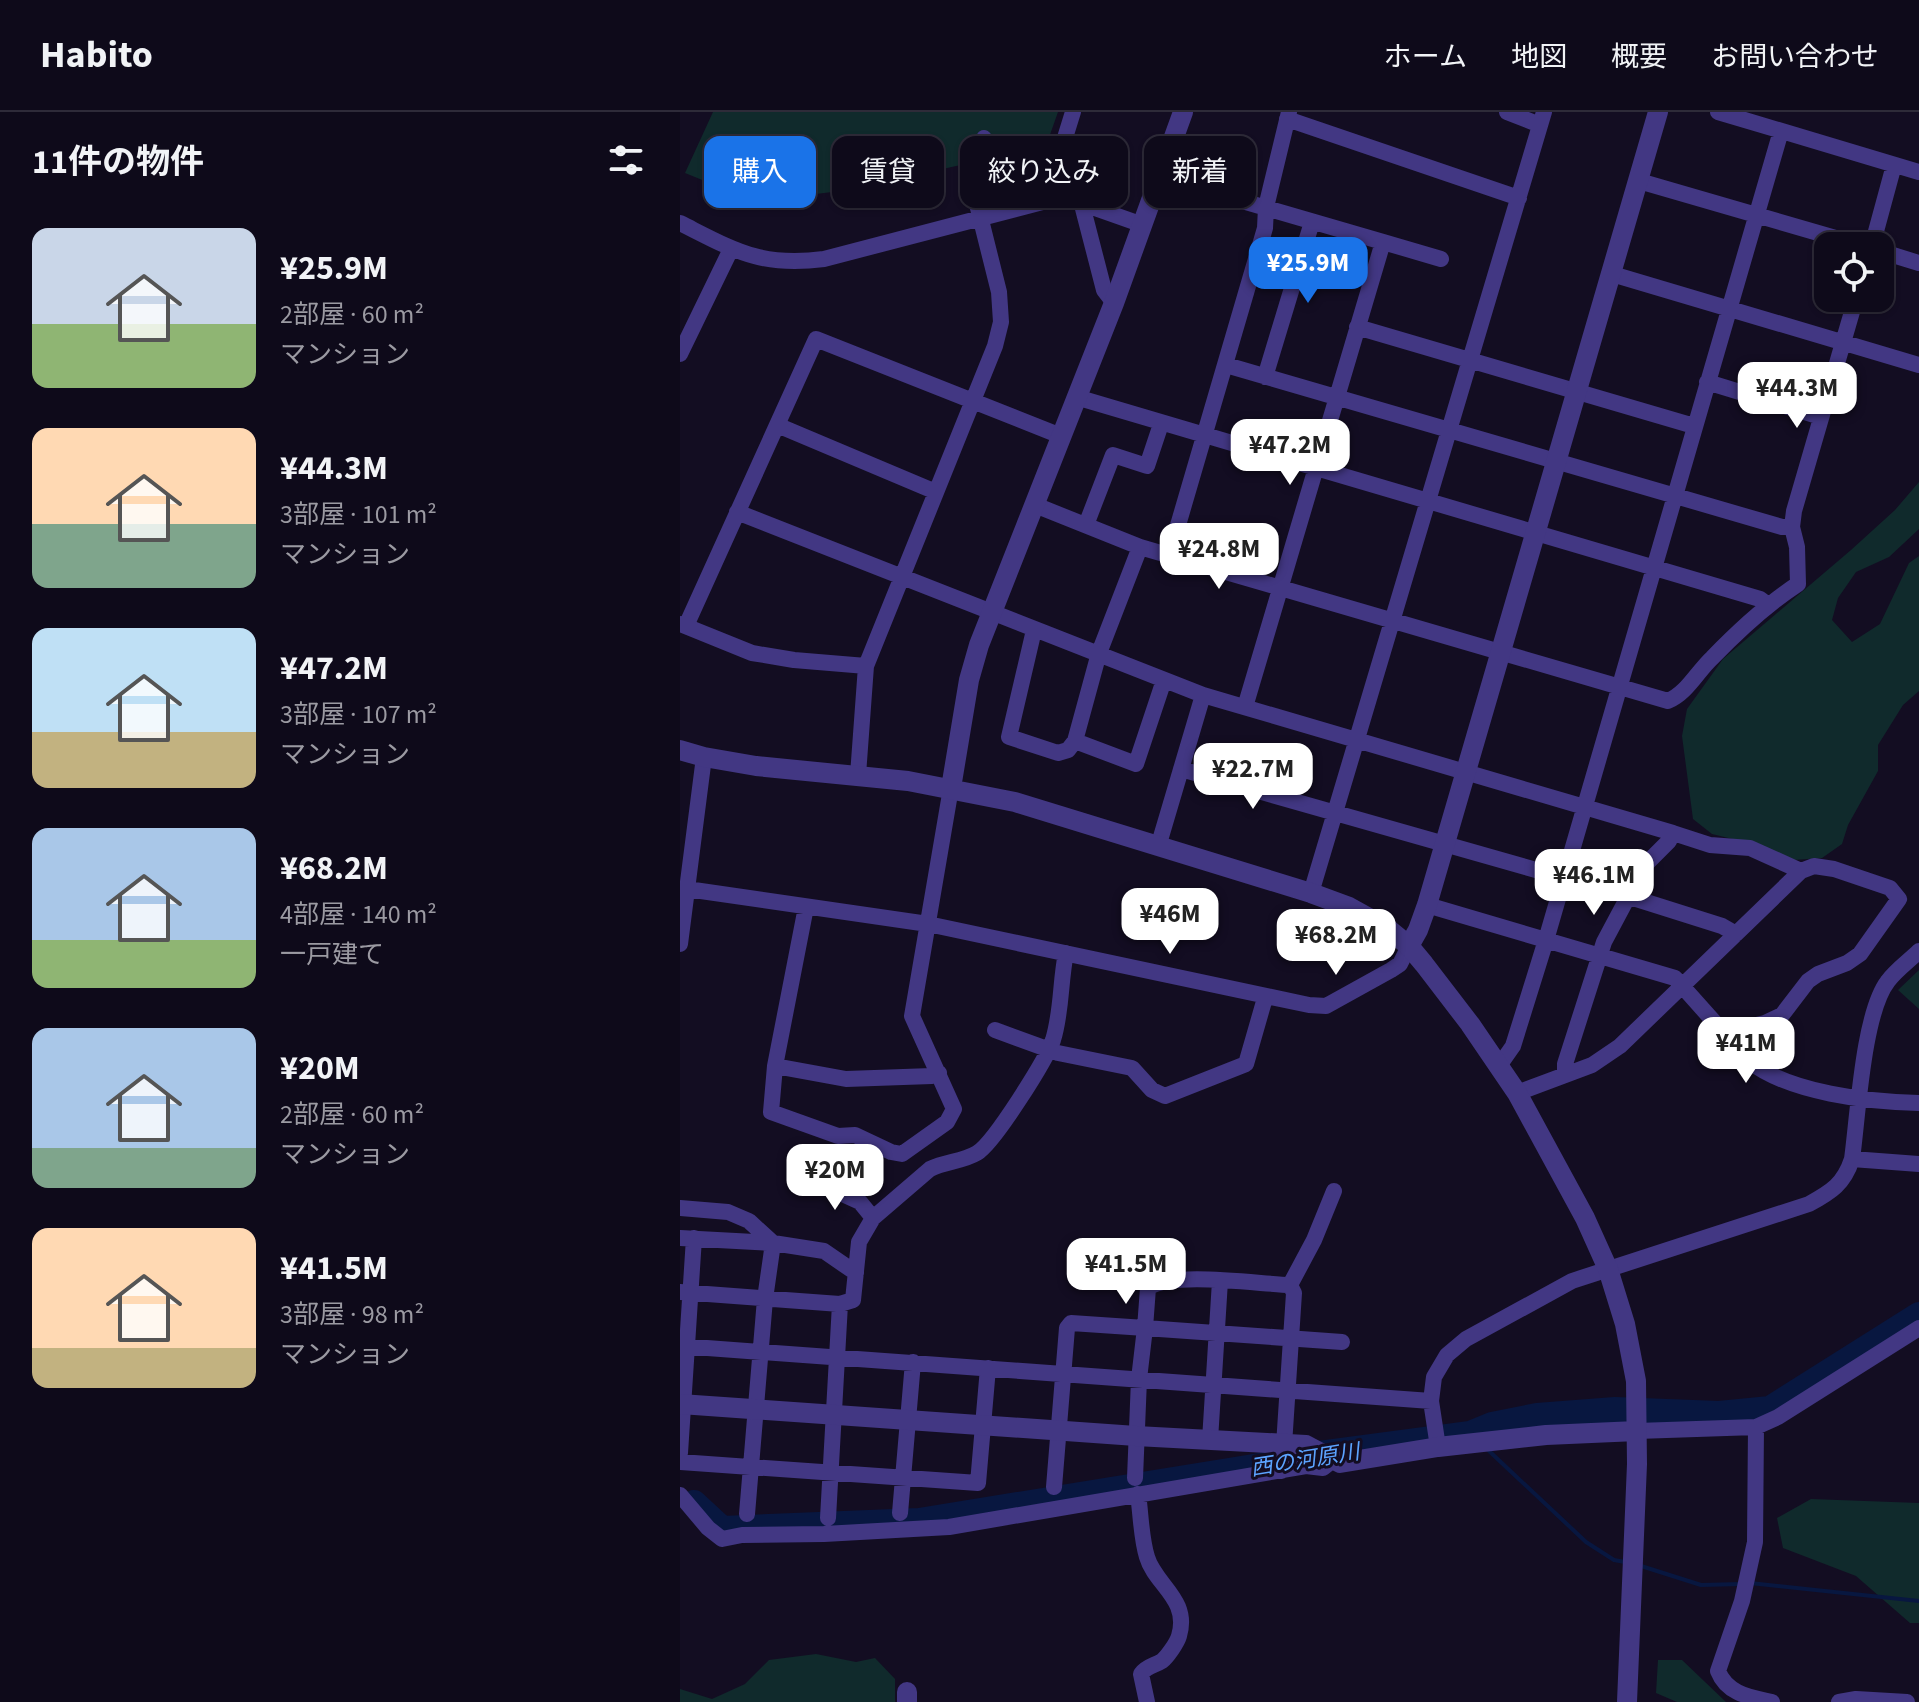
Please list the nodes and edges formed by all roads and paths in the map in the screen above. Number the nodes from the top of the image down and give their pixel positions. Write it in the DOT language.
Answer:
graph roads {
  1 [pos="1073,112"];
  2 [pos="1183,112"];
  3 [pos="1507,112"];
  4 [pos="1658,112"];
  5 [pos="1718,112"];
  6 [pos="1288,116"];
  7 [pos="1542,119"];
  8 [pos="1781,131"];
  9 [pos="1066,136"];
  10 [pos="1175,136"];
  11 [pos="1894,165"];
  12 [pos="1919,172"];
  13 [pos="1639,181"];
  14 [pos="1519,198"];
  15 [pos="1256,204"];
  16 [pos="1266,207"];
  17 [pos="977,208"];
  18 [pos="1030,208"];
  19 [pos="1082,208"];
  20 [pos="1095,208"];
  21 [pos="1149,208"];
  22 [pos="1756,215"];
  23 [pos="980,219"];
  24 [pos="1312,222"];
  25 [pos="680,223"];
  26 [pos="1143,225"];
  27 [pos="1815,232"];
  28 [pos="1876,232"];
  29 [pos="1383,242"];
  30 [pos="731,249"];
  31 [pos="1894,255"];
  32 [pos="1441,259"];
  33 [pos="1919,263"];
  34 [pos="1612,274"];
  35 [pos="1114,303"];
  36 [pos="1729,309"];
  37 [pos="1852,312"];
  38 [pos="1357,327"];
  39 [pos="1843,343"];
  40 [pos="680,354"];
  41 [pos="1470,359"];
  42 [pos="1226,365"];
  43 [pos="1919,365"];
  44 [pos="1265,377"];
  45 [pos="1707,382"];
  46 [pos="1577,391"];
  47 [pos="1076,397"];
  48 [pos="1336,397"];
  49 [pos="973,401"];
  50 [pos="1821,417"];
  51 [pos="1161,424"];
  52 [pos="777,425"];
  53 [pos="1694,426"];
  54 [pos="1449,429"];
  55 [pos="1061,436"];
  56 [pos="1204,436"];
  57 [pos="1556,462"];
  58 [pos="1316,469"];
  59 [pos="936,492"];
  60 [pos="1674,496"];
  61 [pos="1428,502"];
  62 [pos="1035,505"];
  63 [pos="737,512"];
  64 [pos="1086,525"];
  65 [pos="1792,527"];
  66 [pos="1536,534"];
  67 [pos="1140,547"];
  68 [pos="1169,556"];
  69 [pos="1654,568"];
  70 [pos="902,577"];
  71 [pos="1280,587"];
  72 [pos="1768,605"];
  73 [pos="993,613"];
  74 [pos="1394,621"];
  75 [pos="683,625"];
  76 [pos="1034,630"];
  77 [pos="1099,653"];
  78 [pos="1501,653"];
  79 [pos="866,666"];
  80 [pos="1164,680"];
  81 [pos="1620,687"];
  82 [pos="1203,695"];
  83 [pos="1245,707"];
  84 [pos="1075,741"];
  85 [pos="1358,742"];
  86 [pos="680,750"];
  87 [pos="704,757"];
  88 [pos="1181,769"];
  89 [pos="1465,772"];
  90 [pos="858,775"];
  91 [pos="951,788"];
  92 [pos="1585,806"];
  93 [pos="1336,814"];
  94 [pos="1673,833"];
  95 [pos="1445,844"];
  96 [pos="1158,847"];
  97 [pos="685,867"];
  98 [pos="1801,871"];
  99 [pos="1564,878"];
  100 [pos="687,889"];
  101 [pos="1311,893"];
  102 [pos="1627,896"];
  103 [pos="1427,905"];
  104 [pos="806,907"];
  105 [pos="928,924"];
  106 [pos="1736,934"];
  107 [pos="1546,940"];
  108 [pos="680,944"];
  109 [pos="1409,946"];
  110 [pos="1919,951"];
  111 [pos="1066,953"];
  112 [pos="1599,954"];
  113 [pos="1684,986"];
  114 [pos="1265,998"];
  115 [pos="995,1030"];
  116 [pos="1723,1033"];
  117 [pos="1049,1049"];
  118 [pos="775,1066"];
  119 [pos="1499,1066"];
  120 [pos="939,1073"];
  121 [pos="1565,1074"];
  122 [pos="1517,1093"];
  123 [pos="1860,1098"];
  124 [pos="1919,1103"];
  125 [pos="917,1145"];
  126 [pos="1852,1159"];
  127 [pos="1919,1164"];
  128 [pos="930,1169"];
  129 [pos="816,1182"];
  130 [pos="1334,1191"];
  131 [pos="680,1208"];
  132 [pos="873,1218"];
  133 [pos="687,1238"];
  134 [pos="773,1243"];
  135 [pos="1608,1269"];
  136 [pos="856,1273"];
  137 [pos="1220,1281"];
  138 [pos="1290,1285"];
  139 [pos="685,1293"];
  140 [pos="765,1299"];
  141 [pos="840,1304"];
  142 [pos="1145,1328"];
  143 [pos="1919,1328"];
  144 [pos="1217,1334"];
  145 [pos="1290,1339"];
  146 [pos="1342,1342"];
  147 [pos="683,1346"];
  148 [pos="760,1352"];
  149 [pos="837,1357"];
  150 [pos="913,1362"];
  151 [pos="988,1368"];
  152 [pos="1062,1373"];
  153 [pos="1139,1379"];
  154 [pos="1214,1384"];
  155 [pos="1288,1389"];
  156 [pos="1431,1401"];
  157 [pos="681,1404"];
  158 [pos="755,1409"];
  159 [pos="834,1414"];
  160 [pos="908,1420"];
  161 [pos="982,1425"];
  162 [pos="1756,1427"];
  163 [pos="1060,1429"];
  164 [pos="1637,1431"];
  165 [pos="1136,1436"];
  166 [pos="1210,1440"];
  167 [pos="1438,1447"];
  168 [pos="680,1453"];
  169 [pos="1280,1460"];
  170 [pos="680,1462"];
  171 [pos="751,1467"];
  172 [pos="829,1472"];
  173 [pos="904,1476"];
  174 [pos="1136,1486"];
  175 [pos="1054,1487"];
  176 [pos="680,1495"];
  177 [pos="900,1513"];
  178 [pos="747,1514"];
  179 [pos="828,1518"];
  180 [pos="1147,1702"];
  181 [pos="1627,1702"];
  182 [pos="1772,1702"];
  183 [pos="1839,1702"];
  184 [pos="1907,1702"];
  1 -- 9 [label="street"];
  2 -- 10 [label="street"];
  3 -- 7 [label="street"];
  4 -- 13 [label="street"];
  5 -- 8 [label="street"];
  6 -- 14 [label="street"];
  6 -- 16 [label="street"];
  7 -- 14 [label="street"];
  8 -- 11 [label="street"];
  8 -- 22 [label="street"];
  11 -- 12 [label="street"];
  11 -- 28 [label="street"];
  13 -- 22 [label="street"];
  13 -- 34 [label="street"];
  14 -- 41 [label="street"];
  15 -- 16 [label="street"];
  16 -- 24 [label="street"];
  16 -- 42 [label="street"];
  17 -- 23 [label="street"];
  18 -- 23 [label="street"];
  19 -- 35 [label="street"];
  20 -- 26 [label="street"];
  21 -- 26 [label="street"];
  22 -- 27 [label="street"];
  22 -- 36 [label="street"];
  23 -- 30 [label="street"];
  23 -- 49 [label="street"];
  24 -- 29 [label="street"];
  24 -- 44 [label="street"];
  25 -- 30 [label="street"];
  26 -- 35 [label="street"];
  29 -- 32 [label="street"];
  29 -- 38 [label="street"];
  30 -- 40 [label="street"];
  31 -- 33 [label="street"];
  34 -- 36 [label="street"];
  34 -- 46 [label="street"];
  35 -- 47 [label="street"];
  36 -- 39 [label="street"];
  36 -- 45 [label="street"];
  37 -- 39 [label="street"];
  38 -- 41 [label="street"];
  38 -- 48 [label="street"];
  39 -- 43 [label="street"];
  39 -- 50 [label="street"];
  41 -- 46 [label="street"];
  41 -- 54 [label="street"];
  42 -- 44 [label="street"];
  42 -- 56 [label="street"];
  44 -- 48 [label="street"];
  45 -- 50 [label="street"];
  45 -- 53 [label="street"];
  46 -- 53 [label="street"];
  46 -- 57 [label="street"];
  47 -- 51 [label="street"];
  47 -- 55 [label="street"];
  48 -- 54 [label="street"];
  48 -- 58 [label="street"];
  49 -- 52 [label="street"];
  49 -- 55 [label="street"];
  49 -- 59 [label="street"];
  50 -- 65 [label="street"];
  51 -- 56 [label="street"];
  51 -- 64 [label="street"];
  52 -- 59 [label="street"];
  52 -- 63 [label="street"];
  53 -- 60 [label="street"];
  54 -- 57 [label="street"];
  54 -- 61 [label="street"];
  55 -- 62 [label="street"];
  56 -- 58 [label="street"];
  56 -- 68 [label="street"];
  57 -- 60 [label="street"];
  57 -- 66 [label="street"];
  58 -- 61 [label="street"];
  58 -- 71 [label="street"];
  59 -- 70 [label="street"];
  60 -- 65 [label="street"];
  60 -- 69 [label="street"];
  61 -- 66 [label="street"];
  61 -- 74 [label="street"];
  62 -- 64 [label="street"];
  62 -- 73 [label="street"];
  63 -- 70 [label="street"];
  63 -- 75 [label="street"];
  64 -- 67 [label="street"];
  65 -- 72 [label="street"];
  66 -- 69 [label="street"];
  66 -- 78 [label="street"];
  67 -- 68 [label="street"];
  67 -- 77 [label="street"];
  68 -- 71 [label="street"];
  69 -- 72 [label="street"];
  69 -- 81 [label="street"];
  70 -- 73 [label="street"];
  70 -- 79 [label="street"];
  71 -- 74 [label="street"];
  71 -- 83 [label="street"];
  72 -- 81 [label="street"];
  73 -- 76 [label="street"];
  73 -- 91 [label="street"];
  74 -- 78 [label="street"];
  74 -- 85 [label="street"];
  75 -- 79 [label="street"];
  76 -- 77 [label="street"];
  76 -- 84 [label="street"];
  77 -- 80 [label="street"];
  77 -- 84 [label="street"];
  78 -- 81 [label="street"];
  78 -- 89 [label="street"];
  79 -- 90 [label="street"];
  80 -- 82 [label="street"];
  80 -- 84 [label="street"];
  81 -- 92 [label="street"];
  82 -- 83 [label="street"];
  82 -- 88 [label="street"];
  83 -- 85 [label="street"];
  85 -- 89 [label="street"];
  85 -- 93 [label="street"];
  86 -- 87 [label="street"];
  87 -- 90 [label="street"];
  87 -- 97 [label="street"];
  88 -- 93 [label="street"];
  88 -- 96 [label="street"];
  89 -- 92 [label="street"];
  89 -- 95 [label="street"];
  90 -- 91 [label="street"];
  91 -- 96 [label="street"];
  91 -- 105 [label="street"];
  92 -- 94 [label="street"];
  92 -- 99 [label="street"];
  93 -- 95 [label="street"];
  93 -- 101 [label="street"];
  94 -- 98 [label="street"];
  94 -- 102 [label="street"];
  95 -- 99 [label="street"];
  95 -- 103 [label="street"];
  96 -- 101 [label="street"];
  97 -- 100 [label="street"];
  98 -- 106 [label="street"];
  98 -- 116 [label="street"];
  99 -- 107 [label="street"];
  100 -- 104 [label="street"];
  100 -- 108 [label="street"];
  101 -- 109 [label="street"];
  102 -- 106 [label="street"];
  102 -- 112 [label="street"];
  103 -- 107 [label="street"];
  103 -- 109 [label="street"];
  104 -- 105 [label="street"];
  104 -- 118 [label="street"];
  105 -- 111 [label="street"];
  105 -- 120 [label="street"];
  106 -- 113 [label="street"];
  107 -- 112 [label="street"];
  107 -- 119 [label="street"];
  109 -- 114 [label="street"];
  109 -- 119 [label="street"];
  110 -- 123 [label="street"];
  111 -- 114 [label="street"];
  111 -- 117 [label="street"];
  112 -- 113 [label="street"];
  112 -- 121 [label="street"];
  113 -- 116 [label="street"];
  113 -- 121 [label="street"];
  114 -- 117 [label="street"];
  115 -- 117 [label="street"];
  116 -- 123 [label="street"];
  117 -- 128 [label="street"];
  118 -- 120 [label="street"];
  118 -- 125 [label="street"];
  119 -- 122 [label="street"];
  120 -- 125 [label="street"];
  121 -- 122 [label="street"];
  122 -- 135 [label="street"];
  123 -- 124 [label="street"];
  123 -- 126 [label="street"];
  125 -- 128 [label="street"];
  126 -- 127 [label="street"];
  126 -- 135 [label="street"];
  128 -- 132 [label="street"];
  129 -- 132 [label="street"];
  130 -- 138 [label="street"];
  131 -- 134 [label="street"];
  132 -- 136 [label="street"];
  133 -- 134 [label="street"];
  133 -- 139 [label="street"];
  134 -- 136 [label="street"];
  134 -- 140 [label="street"];
  135 -- 156 [label="street"];
  135 -- 164 [label="street"];
  136 -- 141 [label="street"];
  137 -- 138 [label="street"];
  137 -- 142 [label="street"];
  137 -- 144 [label="street"];
  138 -- 145 [label="street"];
  139 -- 140 [label="street"];
  139 -- 147 [label="street"];
  140 -- 141 [label="street"];
  140 -- 148 [label="street"];
  141 -- 149 [label="street"];
  142 -- 144 [label="street"];
  142 -- 152 [label="street"];
  142 -- 153 [label="street"];
  143 -- 162 [label="street"];
  144 -- 145 [label="street"];
  144 -- 154 [label="street"];
  145 -- 146 [label="street"];
  145 -- 155 [label="street"];
  147 -- 148 [label="street"];
  147 -- 157 [label="street"];
  148 -- 149 [label="street"];
  148 -- 158 [label="street"];
  149 -- 150 [label="street"];
  149 -- 159 [label="street"];
  150 -- 151 [label="street"];
  150 -- 160 [label="street"];
  151 -- 152 [label="street"];
  151 -- 161 [label="street"];
  152 -- 153 [label="street"];
  152 -- 163 [label="street"];
  153 -- 154 [label="street"];
  153 -- 165 [label="street"];
  154 -- 155 [label="street"];
  154 -- 166 [label="street"];
  155 -- 156 [label="street"];
  155 -- 169 [label="street"];
  156 -- 167 [label="street"];
  157 -- 158 [label="street"];
  157 -- 168 [label="street"];
  158 -- 159 [label="street"];
  158 -- 171 [label="street"];
  159 -- 160 [label="street"];
  159 -- 172 [label="street"];
  160 -- 161 [label="street"];
  160 -- 173 [label="street"];
  161 -- 163 [label="street"];
  161 -- 173 [label="street"];
  162 -- 164 [label="street"];
  162 -- 182 [label="street"];
  163 -- 165 [label="street"];
  163 -- 175 [label="street"];
  164 -- 167 [label="street"];
  164 -- 181 [label="street"];
  165 -- 166 [label="street"];
  165 -- 174 [label="street"];
  166 -- 169 [label="street"];
  167 -- 169 [label="street"];
  169 -- 174 [label="street"];
  170 -- 171 [label="street"];
  171 -- 172 [label="street"];
  171 -- 178 [label="street"];
  172 -- 173 [label="street"];
  172 -- 179 [label="street"];
  173 -- 177 [label="street"];
  174 -- 176 [label="street"];
  174 -- 180 [label="street"];
  183 -- 184 [label="street"];
}
